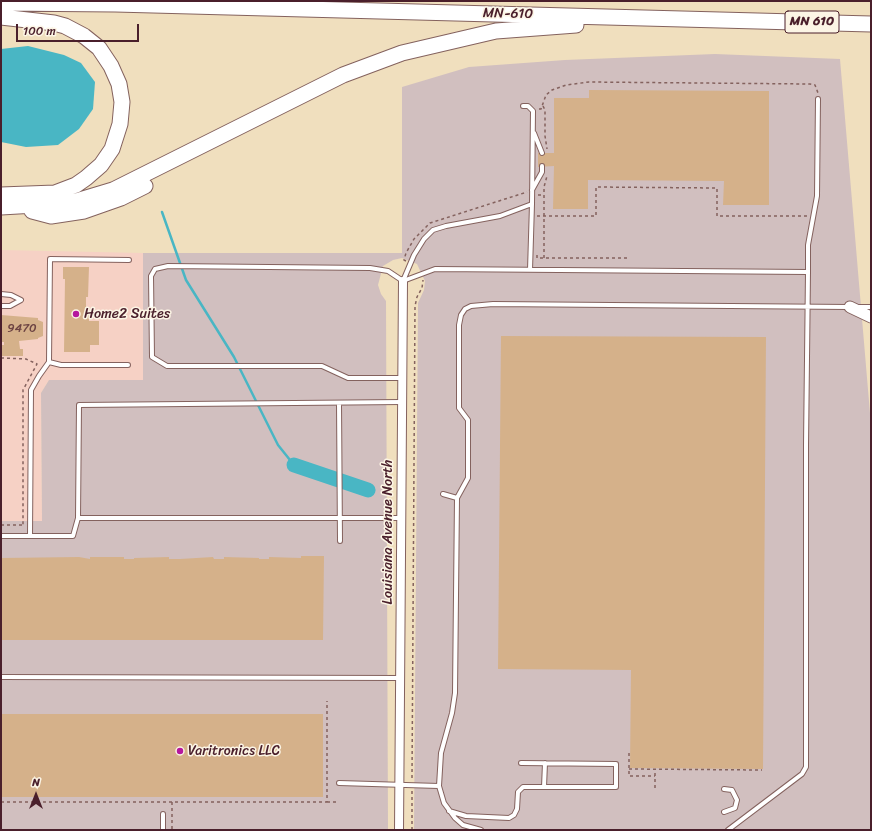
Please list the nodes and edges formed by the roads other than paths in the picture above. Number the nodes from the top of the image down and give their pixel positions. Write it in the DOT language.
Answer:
graph roads {
  1 [pos="1,3"];
  2 [pos="1,17"];
  3 [pos="754,21"];
  4 [pos="871,24"];
  5 [pos="818,99"];
  6 [pos="523,106"];
  7 [pos="533,131"];
  8 [pos="545,153"];
  9 [pos="542,166"];
  10 [pos="532,192"];
  11 [pos="1,195"];
  12 [pos="532,204"];
  13 [pos="8,207"];
  14 [pos="129,260"];
  15 [pos="530,270"];
  16 [pos="808,272"];
  17 [pos="403,280"];
  18 [pos="1,294"];
  19 [pos="1,306"];
  20 [pos="808,307"];
  21 [pos="850,307"];
  22 [pos="871,307"];
  23 [pos="871,317"];
  24 [pos="49,362"];
  25 [pos="128,365"];
  26 [pos="402,378"];
  27 [pos="339,402"];
  28 [pos="402,402"];
  29 [pos="443,494"];
  30 [pos="457,498"];
  31 [pos="78,518"];
  32 [pos="340,518"];
  33 [pos="401,518"];
  34 [pos="1,536"];
  35 [pos="30,536"];
  36 [pos="340,541"];
  37 [pos="1,677"];
  38 [pos="400,678"];
  39 [pos="521,763"];
  40 [pos="545,763"];
  41 [pos="339,782"];
  42 [pos="400,784"];
  43 [pos="439,786"];
  44 [pos="544,787"];
  45 [pos="724,788"];
  46 [pos="448,811"];
  47 [pos="724,812"];
  48 [pos="163,814"];
  49 [pos="163,830"];
  50 [pos="400,830"];
  51 [pos="481,830"];
  52 [pos="728,830"];
  1 -- 3 [label="highway, MN-610 / MN 610"];
  2 -- 11 [label="highway"];
  3 -- 4 [label="highway, MN-610 / MN 610"];
  3 -- 13 [label="highway"];
  5 -- 16 [label="lane"];
  6 -- 7 [label="lane"];
  7 -- 8 [label="lane"];
  7 -- 10 [label="lane"];
  9 -- 10 [label="lane"];
  10 -- 12 [label="lane"];
  12 -- 15 [label="lane"];
  12 -- 17 [label="lane"];
  14 -- 24 [label="lane"];
  15 -- 16 [label="lane"];
  15 -- 17 [label="lane"];
  16 -- 20 [label="lane"];
  17 -- 26 [label="street, Louisiana Avenue North"];
  17 -- 26 [label="lane"];
  18 -- 19 [label="lane"];
  20 -- 21 [label="lane"];
  20 -- 30 [label="lane"];
  20 -- 52 [label="lane"];
  21 -- 22 [label="lane"];
  21 -- 23 [label="street"];
  24 -- 25 [label="lane"];
  24 -- 35 [label="lane"];
  26 -- 28 [label="street, Louisiana Avenue North"];
  27 -- 28 [label="lane"];
  27 -- 31 [label="lane"];
  27 -- 32 [label="lane"];
  28 -- 33 [label="street, Louisiana Avenue North"];
  29 -- 30 [label="lane"];
  30 -- 43 [label="lane"];
  31 -- 32 [label="lane"];
  31 -- 35 [label="lane"];
  32 -- 33 [label="lane"];
  32 -- 36 [label="lane"];
  33 -- 38 [label="street, Louisiana Avenue North"];
  34 -- 35 [label="lane"];
  37 -- 38 [label="lane"];
  38 -- 42 [label="street, Louisiana Avenue North"];
  39 -- 40 [label="lane"];
  40 -- 44 [label="lane"];
  40 -- 44 [label="lane"];
  41 -- 42 [label="lane"];
  42 -- 43 [label="lane"];
  42 -- 50 [label="street, Louisiana Avenue North"];
  43 -- 46 [label="lane"];
  44 -- 46 [label="lane"];
  45 -- 47 [label="lane"];
  46 -- 51 [label="lane"];
  48 -- 49 [label="lane"];
}
